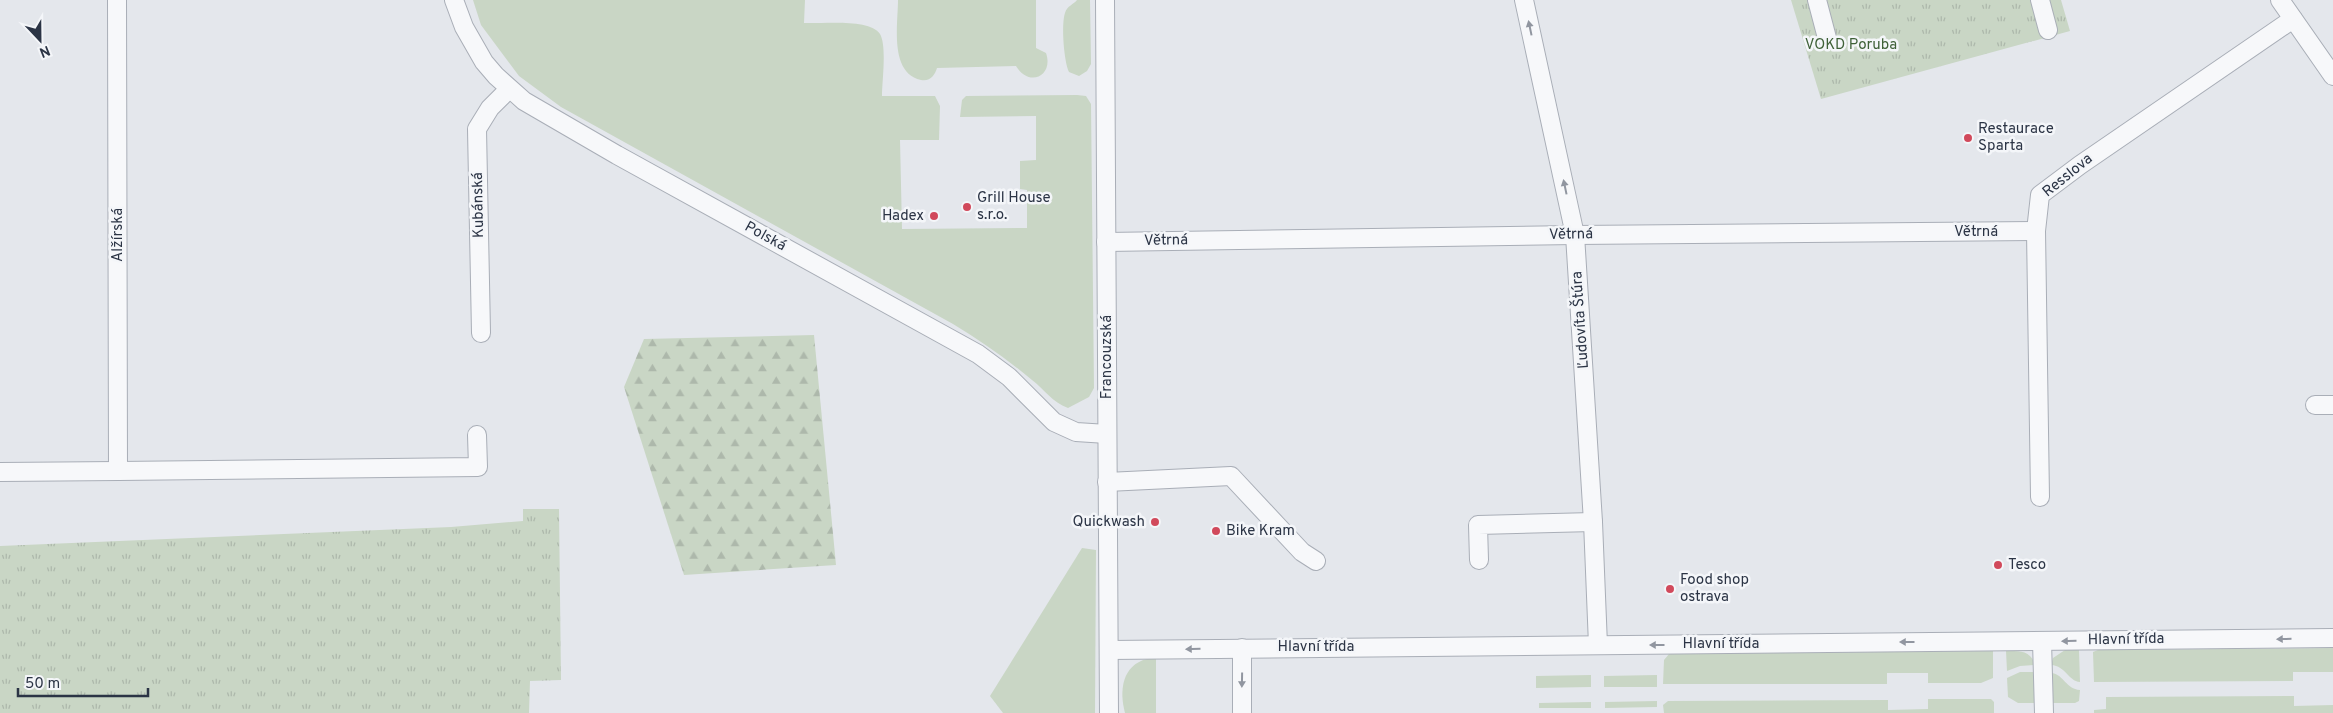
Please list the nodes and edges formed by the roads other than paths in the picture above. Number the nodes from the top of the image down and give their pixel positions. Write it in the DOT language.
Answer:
graph roads {
  1 [pos="117,0"];
  2 [pos="454,0"];
  3 [pos="1106,0"];
  4 [pos="1524,0"];
  5 [pos="1817,0"];
  6 [pos="2040,0"];
  7 [pos="2280,0"];
  8 [pos="2293,19"];
  9 [pos="2048,30"];
  10 [pos="1827,38"];
  11 [pos="2333,76"];
  12 [pos="509,89"];
  13 [pos="2036,231"];
  14 [pos="1576,235"];
  15 [pos="1106,242"];
  16 [pos="481,334"];
  17 [pos="2315,404"];
  18 [pos="2333,406"];
  19 [pos="1107,434"];
  20 [pos="477,435"];
  21 [pos="118,471"];
  22 [pos="0,472"];
  23 [pos="1107,482"];
  24 [pos="2040,497"];
  25 [pos="1594,522"];
  26 [pos="1479,560"];
  27 [pos="1316,561"];
  28 [pos="2333,638"];
  29 [pos="2042,641"];
  30 [pos="1598,645"];
  31 [pos="1242,648"];
  32 [pos="1109,650"];
  33 [pos="1109,713"];
  34 [pos="1242,713"];
  35 [pos="2044,713"];
  1 -- 21 [label="street, Alžírská"];
  2 -- 12 [label="street, Polská"];
  3 -- 15 [label="street, Francouzská"];
  14 -- 4 [label="street, Ľudovíta Štúra, one-way"];
  5 -- 10 [label="street"];
  6 -- 9 [label="street"];
  7 -- 8 [label="street"];
  8 -- 11 [label="street"];
  8 -- 13 [label="street, Resslova"];
  12 -- 16 [label="street, Kubánská"];
  12 -- 19 [label="street, Polská"];
  13 -- 14 [label="street, Větrná"];
  13 -- 24 [label="street, Resslova"];
  14 -- 15 [label="street, Větrná"];
  14 -- 25 [label="street, Ľudovíta Štúra"];
  15 -- 19 [label="street, Francouzská"];
  17 -- 18 [label="street"];
  19 -- 23 [label="street, Francouzská"];
  20 -- 21 [label="street"];
  21 -- 22 [label="street"];
  23 -- 27 [label="street"];
  23 -- 32 [label="street, Francouzská"];
  25 -- 26 [label="street"];
  25 -- 30 [label="street, Ľudovíta Štúra"];
  28 -- 29 [label="street, Hlavní třída, one-way"];
  29 -- 30 [label="street, Hlavní třída, one-way"];
  29 -- 35 [label="street"];
  30 -- 31 [label="street, Hlavní třída"];
  31 -- 32 [label="street, Hlavní třída, one-way"];
  31 -- 34 [label="street, one-way"];
  32 -- 33 [label="street, Francouzská"];
}
